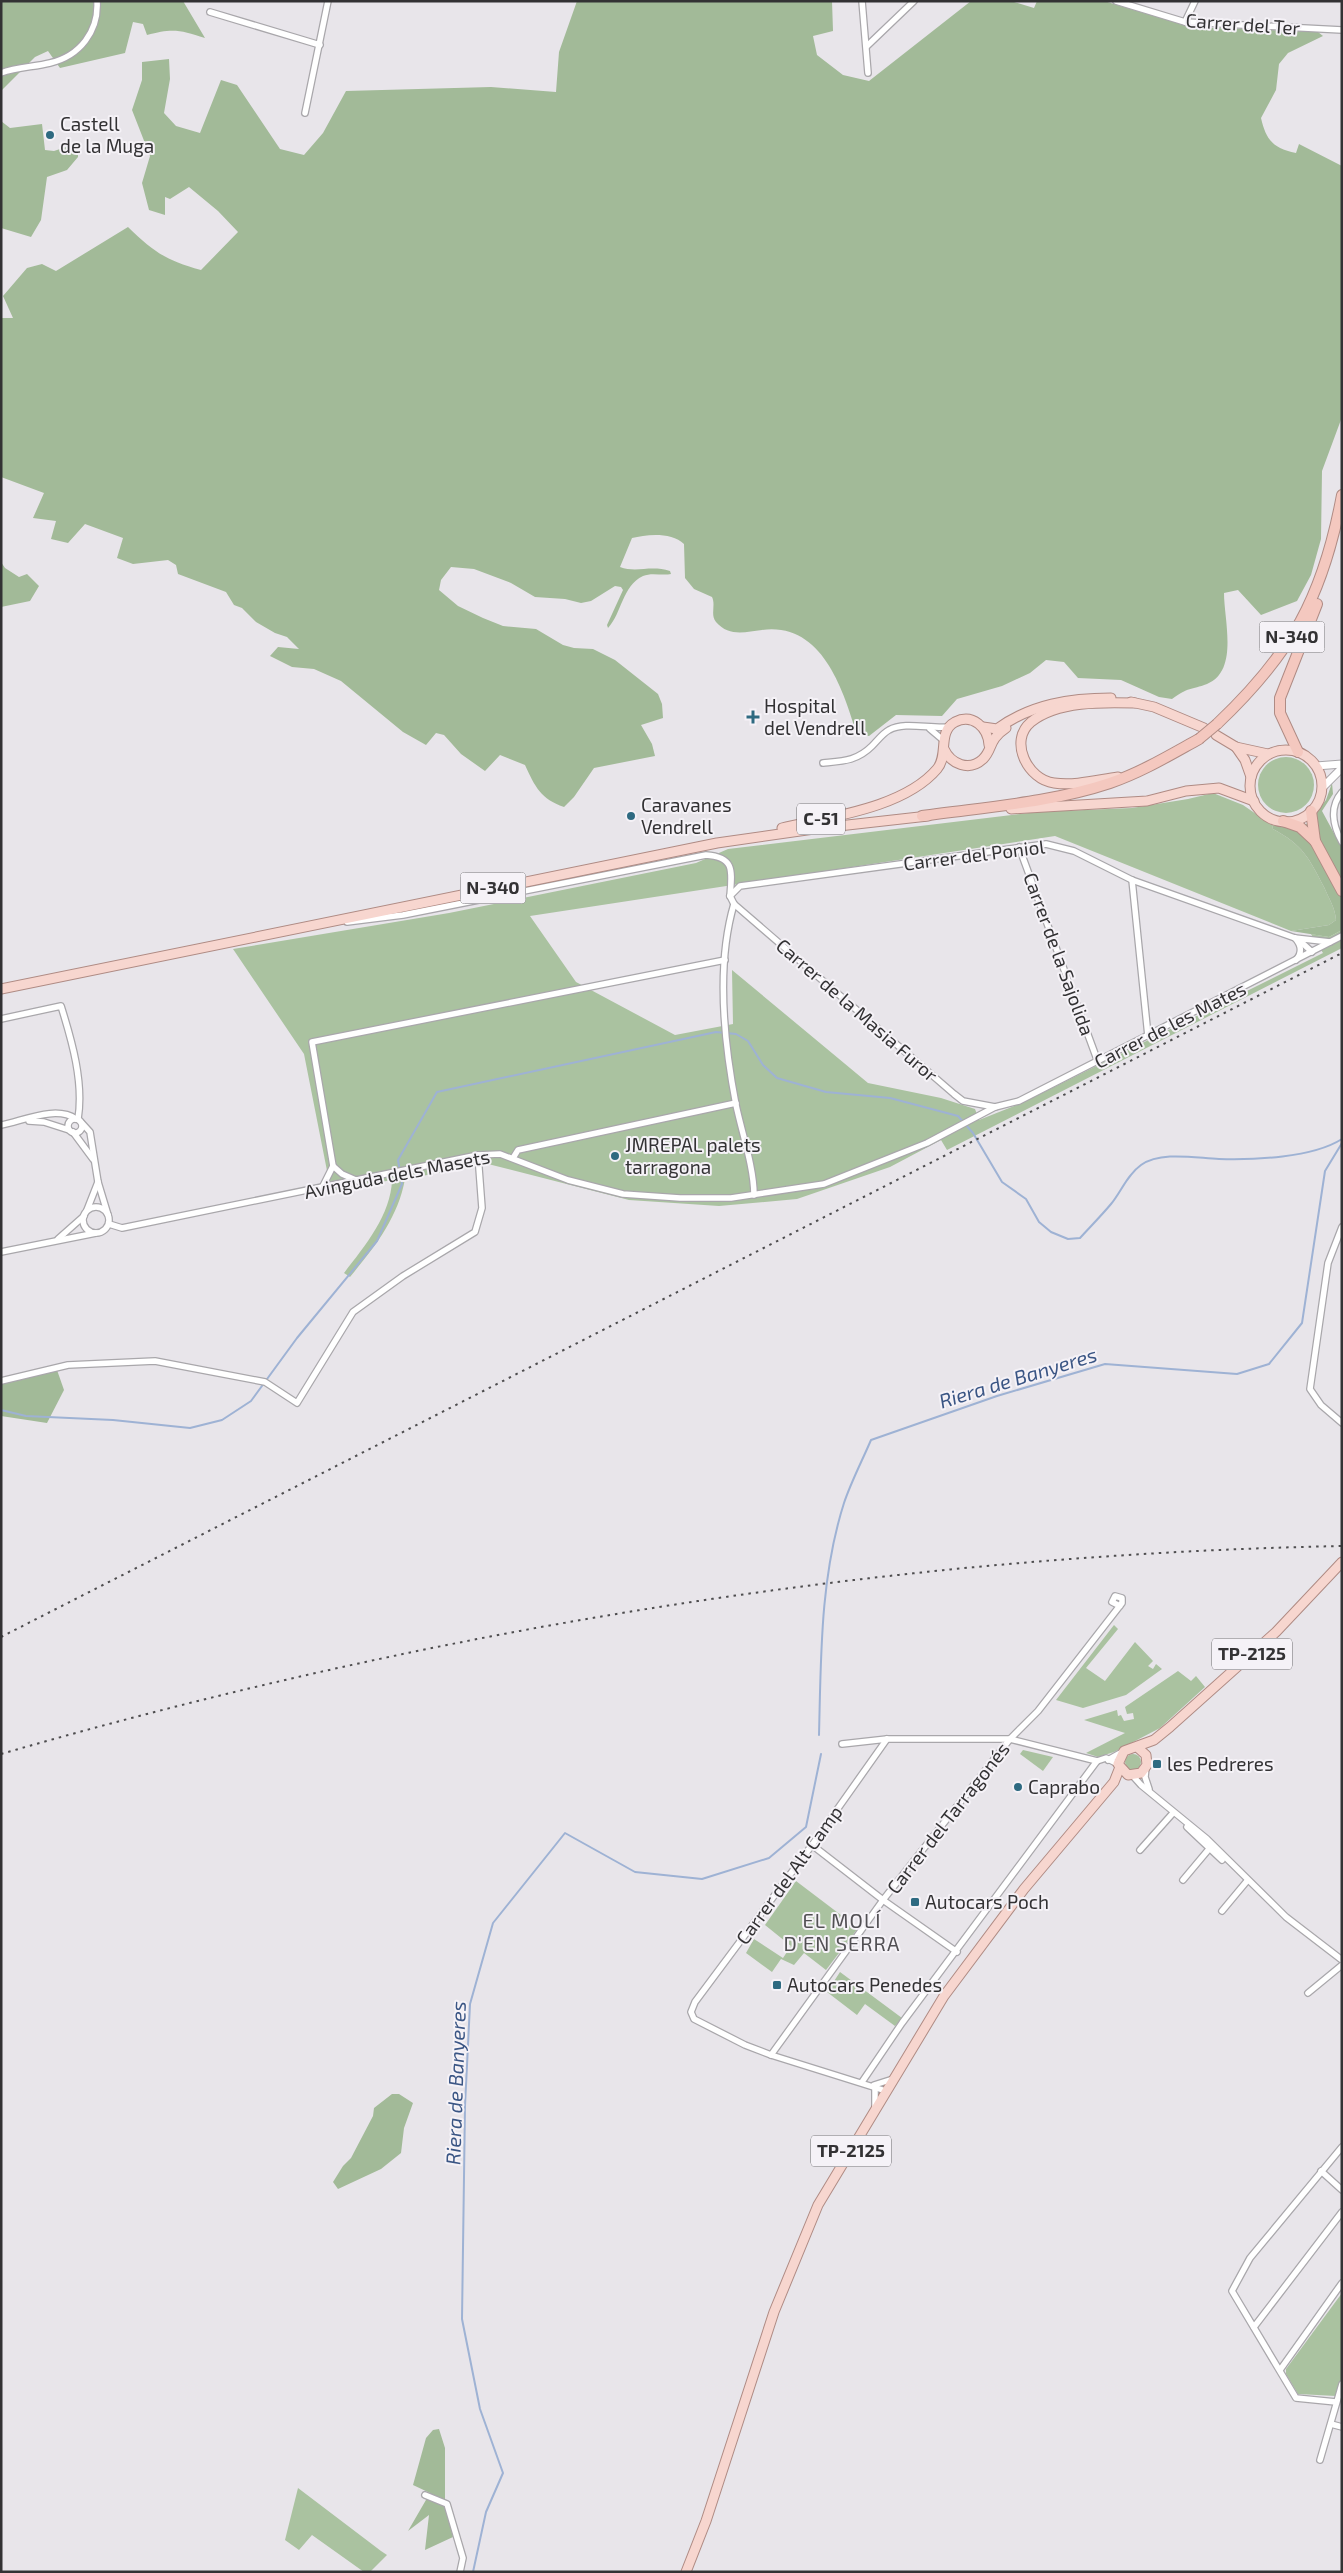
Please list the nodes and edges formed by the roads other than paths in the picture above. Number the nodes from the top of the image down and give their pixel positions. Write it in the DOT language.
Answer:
graph roads {
  1 [pos="97,1"];
  2 [pos="328,1"];
  3 [pos="862,1"];
  4 [pos="914,1"];
  5 [pos="1116,1"];
  6 [pos="1196,1"];
  7 [pos="1127,3"];
  8 [pos="210,12"];
  9 [pos="1185,22"];
  10 [pos="1342,30"];
  11 [pos="320,45"];
  12 [pos="867,46"];
  13 [pos="1,73"];
  14 [pos="868,73"];
  15 [pos="305,114"];
  16 [pos="1342,495"];
  17 [pos="1335,532"];
  18 [pos="1119,702"];
  19 [pos="1135,703"];
  20 [pos="949,727"];
  21 [pos="983,727"];
  22 [pos="1204,728"];
  23 [pos="930,729"];
  24 [pos="1217,729"];
  25 [pos="944,745"];
  26 [pos="989,745"];
  27 [pos="1236,747"];
  28 [pos="1298,752"];
  29 [pos="1268,754"];
  30 [pos="823,763"];
  31 [pos="1316,766"];
  32 [pos="1342,766"];
  33 [pos="1131,775"];
  34 [pos="1251,777"];
  35 [pos="1322,788"];
  36 [pos="1342,792"];
  37 [pos="1254,801"];
  38 [pos="1311,811"];
  39 [pos="922,816"];
  40 [pos="1283,821"];
  41 [pos="764,836"];
  42 [pos="1315,841"];
  43 [pos="1342,842"];
  44 [pos="1020,847"];
  45 [pos="1132,880"];
  46 [pos="1342,891"];
  47 [pos="730,896"];
  48 [pos="734,904"];
  49 [pos="1342,936"];
  50 [pos="1295,938"];
  51 [pos="1330,942"];
  52 [pos="224,943"];
  53 [pos="1312,952"];
  54 [pos="725,960"];
  55 [pos="1291,963"];
  56 [pos="1,988"];
  57 [pos="1,1019"];
  58 [pos="1148,1036"];
  59 [pos="1098,1062"];
  60 [pos="736,1103"];
  61 [pos="995,1107"];
  62 [pos="24,1120"];
  63 [pos="78,1120"];
  64 [pos="1,1125"];
  65 [pos="71,1131"];
  66 [pos="478,1155"];
  67 [pos="513,1158"];
  68 [pos="95,1161"];
  69 [pos="333,1166"];
  70 [pos="342,1174"];
  71 [pos="327,1177"];
  72 [pos="358,1181"];
  73 [pos="98,1182"];
  74 [pos="338,1185"];
  75 [pos="322,1188"];
  76 [pos="754,1195"];
  77 [pos="87,1210"];
  78 [pos="108,1215"];
  79 [pos="84,1216"];
  80 [pos="108,1224"];
  81 [pos="1342,1227"];
  82 [pos="96,1233"];
  83 [pos="58,1239"];
  84 [pos="1,1252"];
  85 [pos="1,1381"];
  86 [pos="1342,1423"];
  87 [pos="1342,1562"];
  88 [pos="1117,1608"];
  89 [pos="887,1739"];
  90 [pos="1010,1739"];
  91 [pos="1154,1740"];
  92 [pos="842,1744"];
  93 [pos="1137,1747"];
  94 [pos="1124,1751"];
  95 [pos="1108,1760"];
  96 [pos="1097,1761"];
  97 [pos="1147,1763"];
  98 [pos="1119,1765"];
  99 [pos="1130,1775"];
  100 [pos="1114,1782"];
  101 [pos="1153,1795"];
  102 [pos="1173,1813"];
  103 [pos="812,1845"];
  104 [pos="1209,1849"];
  105 [pos="1140,1850"];
  106 [pos="1183,1880"];
  107 [pos="1247,1881"];
  108 [pos="883,1900"];
  109 [pos="1222,1911"];
  110 [pos="957,1952"];
  111 [pos="1342,1960"];
  112 [pos="1342,1965"];
  113 [pos="1308,1993"];
  114 [pos="770,2055"];
  115 [pos="893,2079"];
  116 [pos="862,2082"];
  117 [pos="873,2086"];
  118 [pos="886,2090"];
  119 [pos="874,2111"];
  120 [pos="1342,2147"];
  121 [pos="1321,2172"];
  122 [pos="1342,2190"];
  123 [pos="1342,2212"];
  124 [pos="1342,2283"];
  125 [pos="1254,2326"];
  126 [pos="1280,2370"];
  127 [pos="1342,2384"];
  128 [pos="1336,2402"];
  129 [pos="1331,2424"];
  130 [pos="1342,2427"];
  131 [pos="1320,2460"];
  132 [pos="425,2495"];
  133 [pos="460,2572"];
  134 [pos="686,2572"];
  1 -- 13 [label="street"];
  2 -- 11 [label="street"];
  3 -- 12 [label="street"];
  4 -- 12 [label="street"];
  5 -- 7 [label="street, Carrer del Ter"];
  6 -- 9 [label="street"];
  7 -- 9 [label="street, Carrer del Ter"];
  8 -- 11 [label="street"];
  9 -- 10 [label="street, Carrer del Ter"];
  11 -- 15 [label="street"];
  12 -- 14 [label="street"];
  16 -- 17 [label="highway, N-340"];
  17 -- 24 [label="highway, N-340"];
  17 -- 28 [label="highway"];
  18 -- 19 [label="main road"];
  18 -- 26 [label="main road"];
  18 -- 33 [label="main road"];
  19 -- 21 [label="main road"];
  19 -- 22 [label="main road"];
  20 -- 21 [label="main road"];
  20 -- 23 [label="street"];
  20 -- 25 [label="main road"];
  21 -- 26 [label="main road"];
  23 -- 25 [label="street"];
  23 -- 30 [label="street"];
  24 -- 27 [label="main road"];
  24 -- 33 [label="highway, N-340, bridge"];
  25 -- 26 [label="main road"];
  25 -- 41 [label="main road, C-51"];
  27 -- 29 [label="main road"];
  27 -- 34 [label="main road"];
  28 -- 29 [label="main road"];
  28 -- 31 [label="main road"];
  29 -- 34 [label="main road"];
  31 -- 32 [label="street"];
  31 -- 35 [label="main road"];
  32 -- 35 [label="street"];
  33 -- 39 [label="highway, N-340"];
  34 -- 37 [label="main road"];
  35 -- 38 [label="main road"];
  36 -- 43 [label="street"];
  37 -- 39 [label="main road"];
  37 -- 40 [label="main road"];
  38 -- 40 [label="main road"];
  38 -- 42 [label="highway"];
  39 -- 41 [label="main road, N-340"];
  40 -- 42 [label="highway"];
  41 -- 52 [label="main road, N-340"];
  42 -- 46 [label="highway"];
  44 -- 45 [label="street, Carrer del Poniol"];
  44 -- 47 [label="street, Carrer del Poniol"];
  44 -- 59 [label="street, Carrer de la Sajolida"];
  45 -- 50 [label="street, Carrer del Poniol"];
  45 -- 58 [label="street"];
  47 -- 48 [label="street, Carrer de la Masia Furor"];
  47 -- 52 [label="street"];
  48 -- 54 [label="street"];
  48 -- 61 [label="street, Carrer de la Masia Furor"];
  49 -- 51 [label="street, Carrer de les Mates"];
  50 -- 51 [label="street, Carrer del Poniol"];
  50 -- 53 [label="street, Carrer del Poniol"];
  50 -- 55 [label="street"];
  51 -- 53 [label="street, Carrer de les Mates"];
  52 -- 56 [label="main road, N-340"];
  53 -- 55 [label="street, Carrer de les Mates"];
  54 -- 60 [label="street"];
  54 -- 69 [label="street"];
  55 -- 58 [label="street, Carrer de les Mates"];
  57 -- 63 [label="street"];
  58 -- 59 [label="street, Carrer de les Mates"];
  59 -- 61 [label="street, Carrer de les Mates"];
  60 -- 67 [label="street"];
  60 -- 76 [label="street"];
  61 -- 76 [label="street, Avinguda dels Masets"];
  62 -- 63 [label="street"];
  62 -- 64 [label="street"];
  62 -- 65 [label="street"];
  63 -- 65 [label="street"];
  63 -- 65 [label="street"];
  63 -- 68 [label="street"];
  65 -- 68 [label="street"];
  66 -- 67 [label="street, Avinguda dels Masets"];
  66 -- 72 [label="street, Avinguda dels Masets"];
  66 -- 85 [label="street"];
  67 -- 76 [label="street, Avinguda dels Masets"];
  68 -- 73 [label="street"];
  69 -- 70 [label="street"];
  69 -- 71 [label="street"];
  70 -- 72 [label="street"];
  70 -- 74 [label="street"];
  71 -- 74 [label="street"];
  71 -- 75 [label="street"];
  72 -- 74 [label="street, Avinguda dels Masets"];
  73 -- 77 [label="street"];
  73 -- 78 [label="street"];
  74 -- 75 [label="street, Avinguda dels Masets"];
  75 -- 80 [label="street, Avinguda dels Masets"];
  77 -- 78 [label="street"];
  77 -- 79 [label="street"];
  78 -- 80 [label="street"];
  79 -- 82 [label="street"];
  79 -- 83 [label="street"];
  80 -- 82 [label="street"];
  81 -- 86 [label="street"];
  82 -- 83 [label="street"];
  83 -- 84 [label="street"];
  87 -- 91 [label="main road, TP-2125"];
  88 -- 90 [label="street, Carrer del Tarragonés"];
  89 -- 90 [label="street"];
  89 -- 92 [label="street"];
  89 -- 103 [label="street, Carrer del Alt Camp"];
  90 -- 96 [label="street"];
  90 -- 108 [label="street, Carrer del Tarragonés"];
  91 -- 93 [label="main road, TP-2125"];
  91 -- 97 [label="main road, TP-2125"];
  93 -- 94 [label="main road, TP-2125"];
  93 -- 97 [label="main road"];
  94 -- 95 [label="street"];
  94 -- 98 [label="main road, TP-2125"];
  95 -- 96 [label="street"];
  95 -- 98 [label="street"];
  96 -- 110 [label="street"];
  97 -- 99 [label="main road, TP-2125"];
  97 -- 101 [label="street"];
  98 -- 99 [label="main road"];
  98 -- 100 [label="main road, TP-2125"];
  99 -- 100 [label="main road, TP-2125"];
  99 -- 101 [label="street"];
  100 -- 115 [label="main road, TP-2125"];
  101 -- 102 [label="street"];
  102 -- 104 [label="street"];
  102 -- 105 [label="street"];
  102 -- 107 [label="street"];
  103 -- 108 [label="street"];
  103 -- 114 [label="street, Carrer del Alt Camp"];
  104 -- 106 [label="street"];
  104 -- 107 [label="street"];
  107 -- 109 [label="street"];
  107 -- 111 [label="street"];
  108 -- 110 [label="street"];
  108 -- 114 [label="street, Carrer del Tarragonés"];
  110 -- 116 [label="street"];
  112 -- 113 [label="street"];
  114 -- 116 [label="street"];
  115 -- 117 [label="street"];
  115 -- 118 [label="main road, TP-2125"];
  116 -- 117 [label="street"];
  117 -- 118 [label="street"];
  117 -- 119 [label="street"];
  118 -- 119 [label="main road, TP-2125"];
  119 -- 134 [label="main road, TP-2125"];
  120 -- 121 [label="street"];
  121 -- 122 [label="street"];
  121 -- 125 [label="street"];
  123 -- 125 [label="street"];
  124 -- 126 [label="street"];
  125 -- 126 [label="street"];
  126 -- 128 [label="street"];
  127 -- 128 [label="street"];
  128 -- 129 [label="street"];
  129 -- 130 [label="street"];
  129 -- 131 [label="street"];
  132 -- 133 [label="street"];
}
